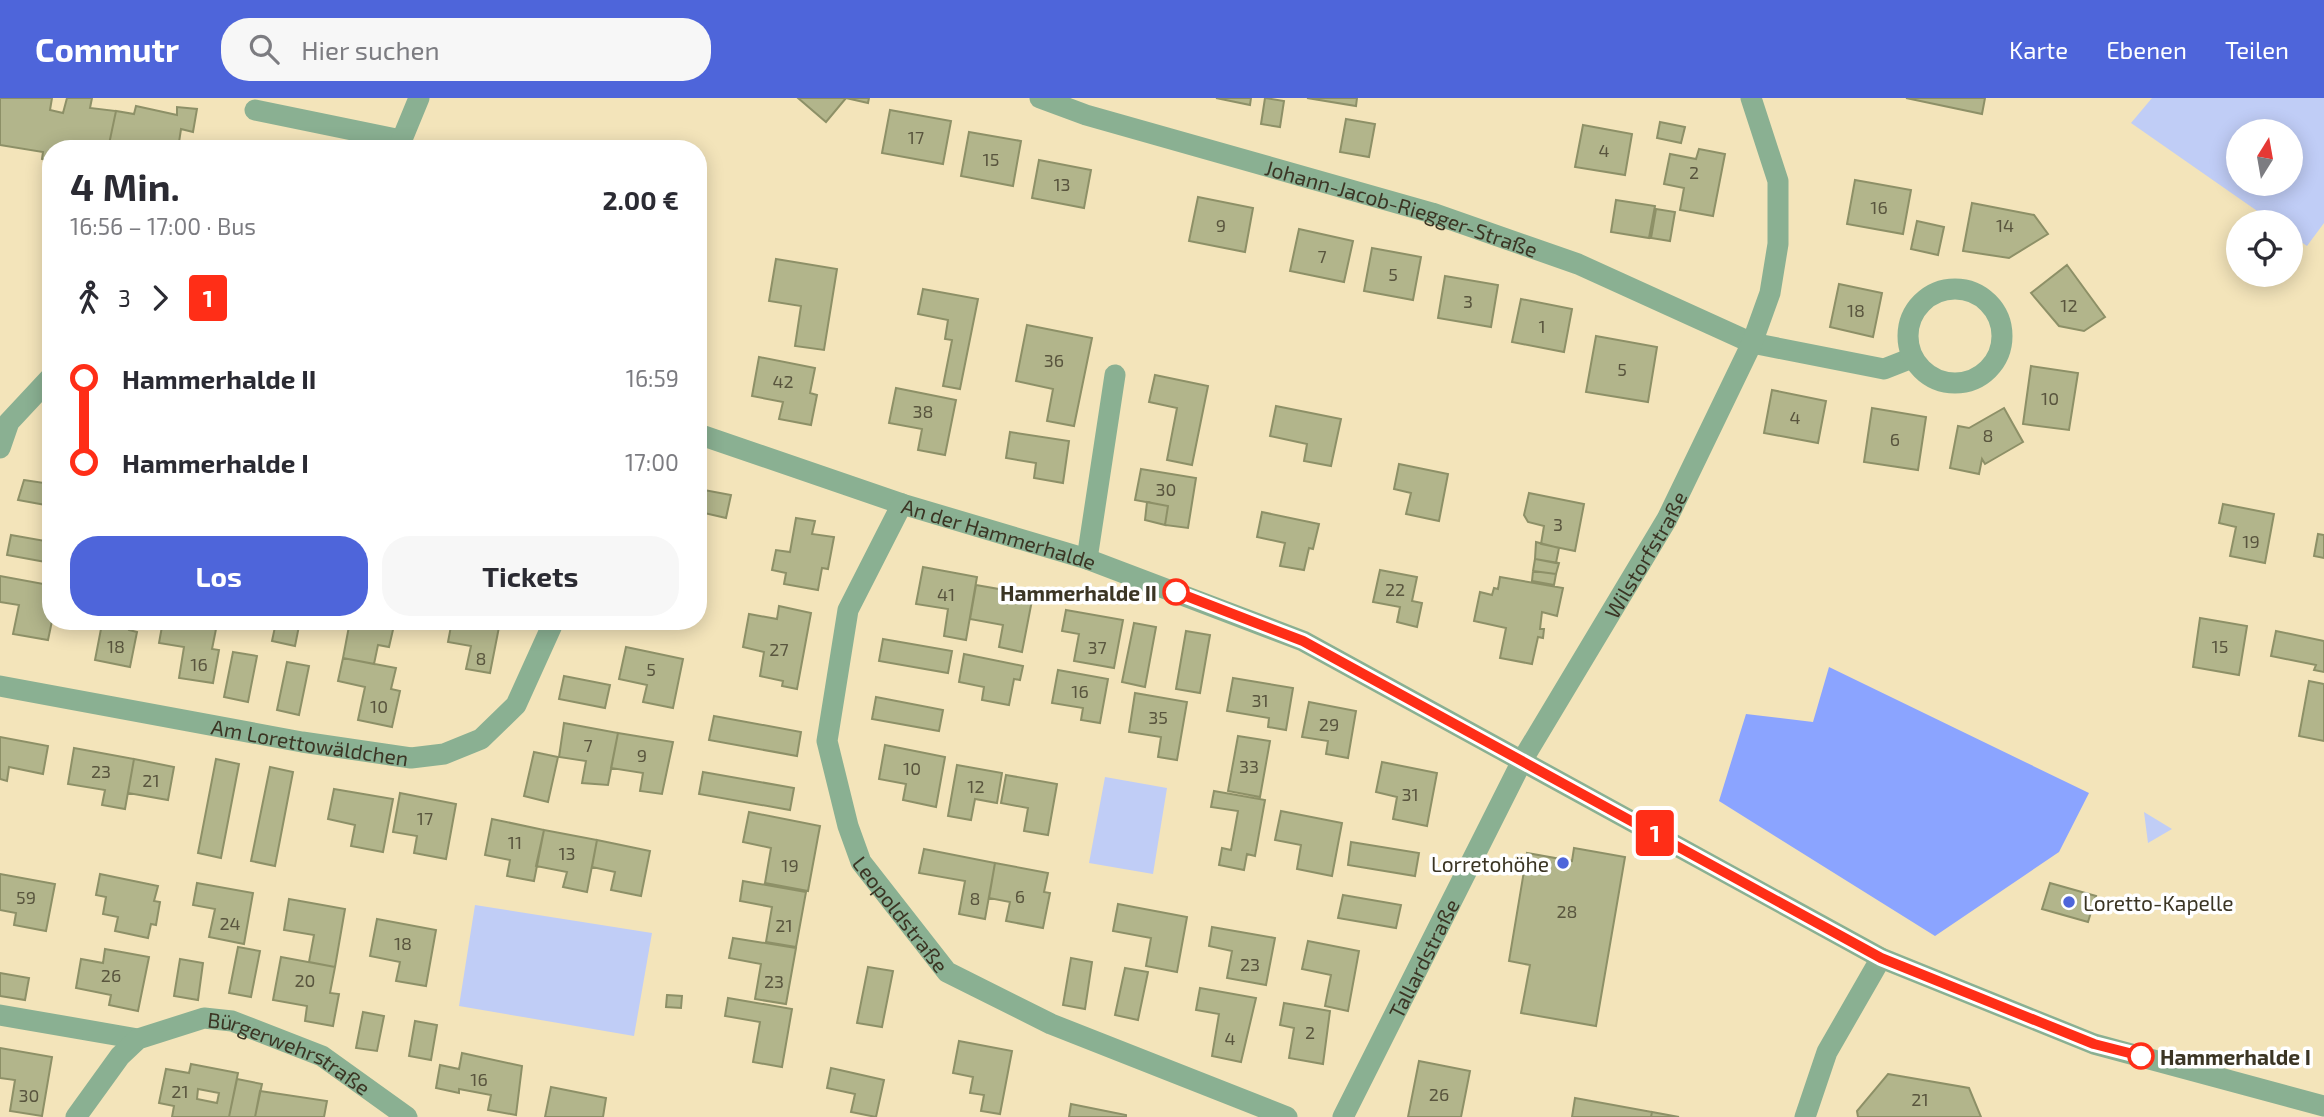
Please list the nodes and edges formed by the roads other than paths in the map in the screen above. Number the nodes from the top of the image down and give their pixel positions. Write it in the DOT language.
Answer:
graph roads {
  1 [pos="419,98"];
  2 [pos="1040,98"];
  3 [pos="1751,98"];
  4 [pos="255,110"];
  5 [pos="383,140"];
  6 [pos="402,140"];
  7 [pos="1752,343"];
  8 [pos="1912,358"];
  9 [pos="1115,375"];
  10 [pos="42,387"];
  11 [pos="707,437"];
  12 [pos="0,448"];
  13 [pos="902,504"];
  14 [pos="1087,559"];
  15 [pos="550,630"];
  16 [pos="0,686"];
  17 [pos="1523,760"];
  18 [pos="1881,958"];
  19 [pos="0,1015"];
  20 [pos="138,1040"];
  21 [pos="2324,1105"];
  22 [pos="76,1117"];
  23 [pos="408,1117"];
  24 [pos="1287,1117"];
  25 [pos="1343,1117"];
  26 [pos="1805,1117"];
  1 -- 6 [label="street"];
  2 -- 7 [label="street, Johann-Jacob-Riegger-Straße"];
  3 -- 7 [label="street, Wilstorfstraße"];
  4 -- 5 [label="street"];
  7 -- 8 [label="street"];
  7 -- 17 [label="street, Wilstorfstraße"];
  8 -- 8 [label="street"];
  9 -- 14 [label="street"];
  10 -- 12 [label="street"];
  11 -- 13 [label="street, An der Hammerhalde"];
  13 -- 14 [label="street, An der Hammerhalde"];
  13 -- 24 [label="street, Leopoldstraße"];
  14 -- 17 [label="street, An der Hammerhalde"];
  15 -- 16 [label="street, Am Lorettowäldchen"];
  17 -- 18 [label="street, An der Hammerhalde"];
  17 -- 25 [label="street, Tallardstraße"];
  18 -- 21 [label="street, An der Hammerhalde"];
  18 -- 26 [label="street"];
  19 -- 20 [label="street"];
  20 -- 22 [label="street, Bürgerwehrstraße"];
  20 -- 23 [label="street, Bürgerwehrstraße"];
}
